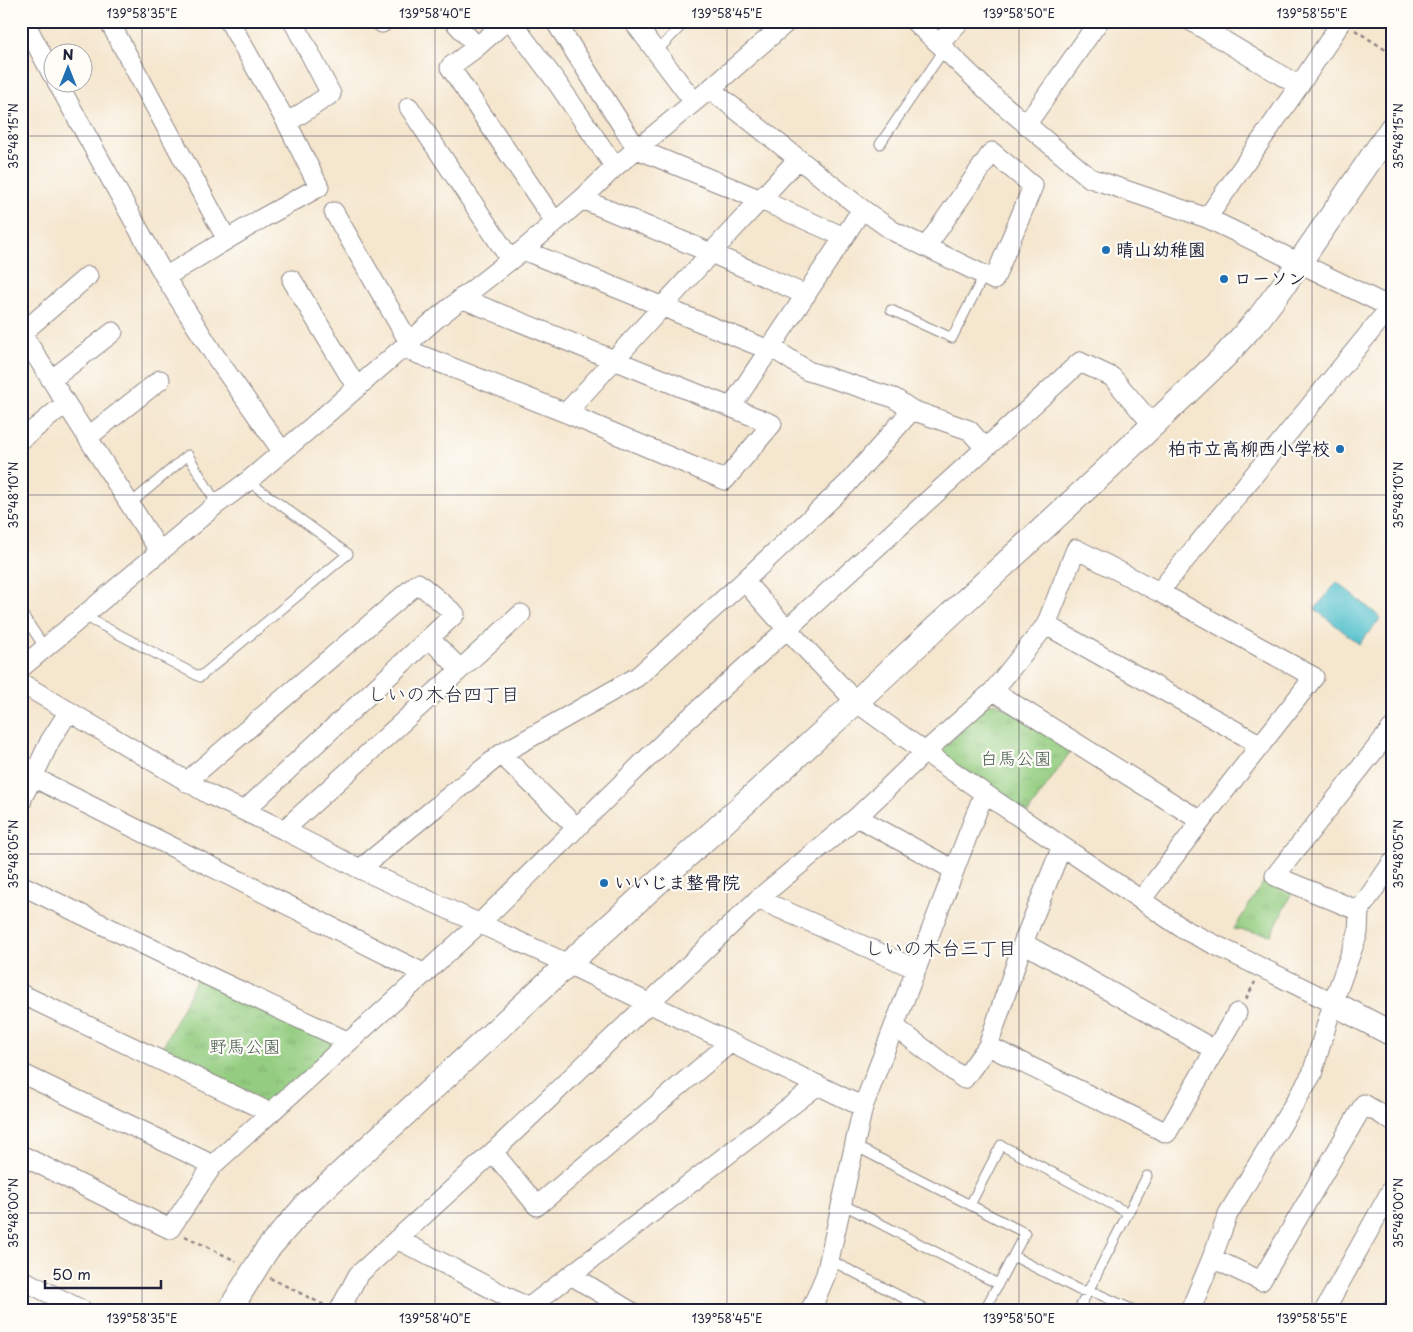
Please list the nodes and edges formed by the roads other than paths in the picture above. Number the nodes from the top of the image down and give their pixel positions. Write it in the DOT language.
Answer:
graph roads {
  1 [pos="110,21"];
  2 [pos="229,21"];
  3 [pos="294,21"];
  4 [pos="454,21"];
  5 [pos="506,21"];
  6 [pos="511,21"];
  7 [pos="555,21"];
  8 [pos="633,21"];
  9 [pos="686,21"];
  10 [pos="788,21"];
  11 [pos="914,21"];
  12 [pos="960,21"];
  13 [pos="1099,21"];
  14 [pos="1191,21"];
  15 [pos="25,22"];
  16 [pos="1348,25"];
  17 [pos="476,47"];
  18 [pos="942,47"];
  19 [pos="656,52"];
  20 [pos="42,55"];
  21 [pos="1299,86"];
  22 [pos="710,89"];
  23 [pos="63,92"];
  24 [pos="694,102"];
  25 [pos="409,107"];
  26 [pos="287,123"];
  27 [pos="1026,124"];
  28 [pos="1392,128"];
  29 [pos="880,144"];
  30 [pos="637,149"];
  31 [pos="798,159"];
  32 [pos="616,167"];
  33 [pos="582,199"];
  34 [pos="761,200"];
  35 [pos="862,209"];
  36 [pos="334,212"];
  37 [pos="1207,218"];
  38 [pos="555,222"];
  39 [pos="844,238"];
  40 [pos="227,240"];
  41 [pos="926,247"];
  42 [pos="711,253"];
  43 [pos="517,255"];
  44 [pos="1299,264"];
  45 [pos="984,275"];
  46 [pos="88,276"];
  47 [pos="165,278"];
  48 [pos="292,280"];
  49 [pos="806,295"];
  50 [pos="461,298"];
  51 [pos="663,306"];
  52 [pos="1391,307"];
  53 [pos="891,310"];
  54 [pos="113,332"];
  55 [pos="22,336"];
  56 [pos="406,345"];
  57 [pos="770,348"];
  58 [pos="614,360"];
  59 [pos="51,380"];
  60 [pos="160,380"];
  61 [pos="357,388"];
  62 [pos="66,403"];
  63 [pos="731,407"];
  64 [pos="912,410"];
  65 [pos="566,413"];
  66 [pos="1153,425"];
  67 [pos="88,437"];
  68 [pos="21,440"];
  69 [pos="985,448"];
  70 [pos="282,451"];
  71 [pos="248,481"];
  72 [pos="130,504"];
  73 [pos="217,504"];
  74 [pos="160,552"];
  75 [pos="744,581"];
  76 [pos="1159,592"];
  77 [pos="21,612"];
  78 [pos="521,614"];
  79 [pos="84,616"];
  80 [pos="1046,624"];
  81 [pos="787,629"];
  82 [pos="429,638"];
  83 [pos="45,648"];
  84 [pos="21,668"];
  85 [pos="460,670"];
  86 [pos="21,682"];
  87 [pos="993,691"];
  88 [pos="856,702"];
  89 [pos="69,711"];
  90 [pos="1392,728"];
  91 [pos="1262,745"];
  92 [pos="925,752"];
  93 [pos="500,754"];
  94 [pos="33,777"];
  95 [pos="186,782"];
  96 [pos="984,793"];
  97 [pos="21,803"];
  98 [pos="244,811"];
  99 [pos="857,817"];
  100 [pos="1201,821"];
  101 [pos="577,828"];
  102 [pos="284,830"];
  103 [pos="1062,846"];
  104 [pos="1392,863"];
  105 [pos="360,869"];
  106 [pos="954,870"];
  107 [pos="21,885"];
  108 [pos="1386,885"];
  109 [pos="758,899"];
  110 [pos="1141,900"];
  111 [pos="1359,911"];
  112 [pos="480,924"];
  113 [pos="1023,943"];
  114 [pos="568,964"];
  115 [pos="916,969"];
  116 [pos="425,974"];
  117 [pos="21,994"];
  118 [pos="648,1003"];
  119 [pos="1333,1003"];
  120 [pos="1238,1013"];
  121 [pos="894,1026"];
  122 [pos="1392,1034"];
  123 [pos="349,1042"];
  124 [pos="730,1043"];
  125 [pos="988,1046"];
  126 [pos="1214,1050"];
  127 [pos="21,1073"];
  128 [pos="818,1086"];
  129 [pos="863,1107"];
  130 [pos="271,1113"];
  131 [pos="1392,1120"];
  132 [pos="855,1146"];
  133 [pos="493,1152"];
  134 [pos="21,1155"];
  135 [pos="213,1165"];
  136 [pos="1147,1176"];
  137 [pos="1392,1189"];
  138 [pos="842,1204"];
  139 [pos="970,1205"];
  140 [pos="1128,1213"];
  141 [pos="397,1240"];
  142 [pos="1013,1256"];
  143 [pos="1212,1258"];
  144 [pos="830,1260"];
  145 [pos="571,1275"];
  146 [pos="21,1280"];
  147 [pos="998,1284"];
  148 [pos="1088,1291"];
  149 [pos="334,1309"];
  150 [pos="531,1309"];
  151 [pos="814,1309"];
  152 [pos="84,1311"];
  153 [pos="229,1311"];
  154 [pos="630,1311"];
  155 [pos="929,1311"];
  156 [pos="984,1311"];
  157 [pos="1078,1311"];
  158 [pos="1136,1311"];
  159 [pos="1190,1311"];
  160 [pos="1324,1311"];
  1 -- 40 [label="street"];
  2 -- 26 [label="street"];
  3 -- 26 [label="street"];
  4 -- 17 [label="street"];
  5 -- 17 [label="street"];
  6 -- 32 [label="street"];
  7 -- 30 [label="street"];
  8 -- 19 [label="street"];
  9 -- 19 [label="lane"];
  10 -- 22 [label="street"];
  11 -- 18 [label="street"];
  12 -- 18 [label="street"];
  13 -- 27 [label="street"];
  14 -- 21 [label="street"];
  15 -- 20 [label="street"];
  16 -- 21 [label="street"];
  17 -- 38 [label="street"];
  18 -- 27 [label="street"];
  18 -- 29 [label="lane"];
  19 -- 24 [label="street"];
  21 -- 37 [label="street"];
  22 -- 24 [label="street"];
  22 -- 31 [label="street"];
  23 -- 47 [label="street"];
  24 -- 30 [label="street"];
  25 -- 43 [label="street"];
  26 -- 40 [label="street"];
  27 -- 37 [label="street"];
  28 -- 44 [label="street"];
  30 -- 32 [label="street"];
  30 -- 34 [label="street"];
  31 -- 34 [label="street"];
  31 -- 35 [label="street"];
  32 -- 33 [label="street"];
  33 -- 38 [label="street"];
  33 -- 42 [label="street"];
  34 -- 39 [label="street"];
  34 -- 42 [label="street"];
  35 -- 39 [label="street"];
  35 -- 41 [label="street"];
  36 -- 56 [label="street"];
  37 -- 44 [label="street"];
  38 -- 43 [label="street"];
  39 -- 49 [label="street"];
  40 -- 47 [label="street"];
  41 -- 45 [label="street"];
  41 -- 45 [label="street"];
  42 -- 49 [label="street"];
  42 -- 51 [label="street"];
  43 -- 50 [label="street"];
  43 -- 51 [label="street"];
  44 -- 52 [label="street"];
  44 -- 66 [label="street"];
  45 -- 53 [label="lane"];
  46 -- 55 [label="street"];
  47 -- 70 [label="street"];
  48 -- 61 [label="street"];
  49 -- 57 [label="street"];
  50 -- 56 [label="street"];
  50 -- 58 [label="street"];
  51 -- 57 [label="street"];
  51 -- 58 [label="street"];
  52 -- 76 [label="street"];
  54 -- 59 [label="street"];
  55 -- 59 [label="street"];
  56 -- 61 [label="street"];
  56 -- 65 [label="street"];
  57 -- 63 [label="street"];
  57 -- 64 [label="street"];
  58 -- 63 [label="street"];
  58 -- 65 [label="street"];
  59 -- 62 [label="street"];
  60 -- 67 [label="street"];
  61 -- 70 [label="street"];
  62 -- 67 [label="street"];
  62 -- 68 [label="street"];
  63 -- 65 [label="street"];
  64 -- 69 [label="street"];
  64 -- 75 [label="street"];
  66 -- 69 [label="street"];
  66 -- 88 [label="street"];
  67 -- 72 [label="street"];
  69 -- 81 [label="street"];
  70 -- 71 [label="street"];
  71 -- 73 [label="street"];
  71 -- 79 [label="lane"];
  72 -- 73 [label="lane"];
  72 -- 74 [label="street"];
  73 -- 74 [label="street"];
  74 -- 79 [label="street"];
  75 -- 81 [label="street"];
  75 -- 93 [label="street"];
  76 -- 80 [label="street"];
  76 -- 91 [label="street"];
  77 -- 83 [label="lane"];
  78 -- 85 [label="street"];
  79 -- 83 [label="street"];
  80 -- 87 [label="street"];
  80 -- 91 [label="street"];
  81 -- 88 [label="street"];
  81 -- 101 [label="street"];
  82 -- 85 [label="street"];
  82 -- 95 [label="street"];
  82 -- 98 [label="street"];
  83 -- 84 [label="street"];
  85 -- 102 [label="street"];
  86 -- 89 [label="street"];
  87 -- 92 [label="street"];
  87 -- 100 [label="street"];
  88 -- 92 [label="street"];
  88 -- 114 [label="street"];
  89 -- 94 [label="street"];
  89 -- 95 [label="street"];
  90 -- 111 [label="street"];
  91 -- 100 [label="street"];
  92 -- 96 [label="street"];
  92 -- 99 [label="street"];
  93 -- 101 [label="street"];
  93 -- 105 [label="street"];
  94 -- 97 [label="street"];
  94 -- 116 [label="street"];
  95 -- 98 [label="street"];
  96 -- 103 [label="street"];
  96 -- 106 [label="street"];
  98 -- 102 [label="street"];
  99 -- 106 [label="street"];
  99 -- 109 [label="street"];
  100 -- 110 [label="street"];
  101 -- 112 [label="street"];
  102 -- 105 [label="street"];
  103 -- 110 [label="street"];
  103 -- 113 [label="street"];
  104 -- 108 [label="street"];
  105 -- 112 [label="street"];
  106 -- 115 [label="street"];
  107 -- 123 [label="street"];
  108 -- 111 [label="street"];
  109 -- 115 [label="street"];
  109 -- 118 [label="street"];
  110 -- 119 [label="street"];
  111 -- 119 [label="street"];
  112 -- 114 [label="street"];
  112 -- 116 [label="street"];
  113 -- 125 [label="street"];
  113 -- 126 [label="street"];
  114 -- 118 [label="street"];
  114 -- 153 [label="street"];
  115 -- 121 [label="street"];
  116 -- 123 [label="street"];
  117 -- 130 [label="street"];
  118 -- 124 [label="street"];
  118 -- 133 [label="street"];
  119 -- 122 [label="street"];
  119 -- 143 [label="street"];
  120 -- 126 [label="street"];
  121 -- 125 [label="street"];
  121 -- 129 [label="street"];
  123 -- 130 [label="street"];
  124 -- 128 [label="street"];
  124 -- 133 [label="street"];
  125 -- 126 [label="street"];
  127 -- 135 [label="street"];
  128 -- 129 [label="street"];
  128 -- 145 [label="street"];
  129 -- 132 [label="street"];
  130 -- 135 [label="street"];
  131 -- 143 [label="street"];
  132 -- 138 [label="street"];
  132 -- 139 [label="lane"];
  133 -- 141 [label="street"];
  134 -- 135 [label="street"];
  136 -- 140 [label="lane"];
  137 -- 160 [label="street"];
  138 -- 144 [label="street"];
  138 -- 147 [label="lane"];
  139 -- 140 [label="lane"];
  139 -- 142 [label="lane"];
  140 -- 148 [label="lane"];
  141 -- 149 [label="street"];
  141 -- 150 [label="street"];
  142 -- 147 [label="lane"];
  142 -- 148 [label="lane"];
  143 -- 159 [label="street"];
  144 -- 151 [label="street"];
  144 -- 155 [label="lane"];
  145 -- 150 [label="street"];
  145 -- 154 [label="street"];
  146 -- 152 [label="street"];
  147 -- 156 [label="lane"];
  148 -- 157 [label="lane"];
  148 -- 158 [label="lane"];
}
